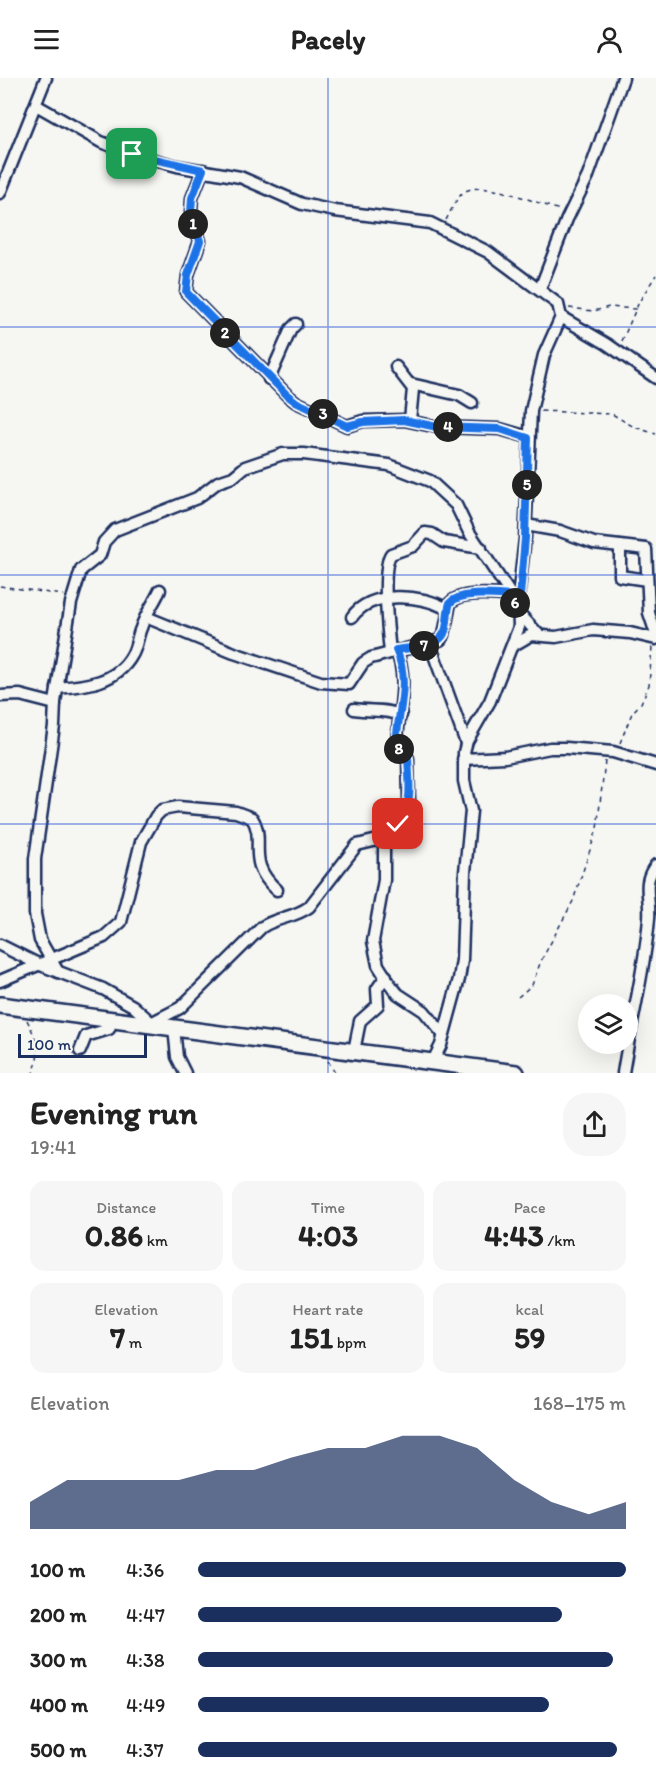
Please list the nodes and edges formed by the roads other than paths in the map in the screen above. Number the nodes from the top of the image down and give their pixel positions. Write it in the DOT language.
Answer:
graph roads {
  1 [pos="46,78"];
  2 [pos="623,78"];
  3 [pos="36,105"];
  4 [pos="203,170"];
  5 [pos="0,193"];
  6 [pos="540,289"];
  7 [pos="560,313"];
  8 [pos="296,324"];
  9 [pos="396,367"];
  10 [pos="656,378"];
  11 [pos="269,379"];
  12 [pos="411,384"];
  13 [pos="472,403"];
  14 [pos="410,420"];
  15 [pos="528,438"];
  16 [pos="526,525"];
  17 [pos="620,546"];
  18 [pos="481,548"];
  19 [pos="647,580"];
  20 [pos="160,590"];
  21 [pos="511,596"];
  22 [pos="388,599"];
  23 [pos="447,609"];
  24 [pos="519,610"];
  25 [pos="146,617"];
  26 [pos="352,617"];
  27 [pos="539,635"];
  28 [pos="654,635"];
  29 [pos="430,644"];
  30 [pos="514,645"];
  31 [pos="393,651"];
  32 [pos="57,688"];
  33 [pos="0,696"];
  34 [pos="55,704"];
  35 [pos="354,709"];
  36 [pos="401,715"];
  37 [pos="466,743"];
  38 [pos="463,759"];
  39 [pos="656,765"];
  40 [pos="386,838"];
  41 [pos="656,866"];
  42 [pos="277,890"];
  43 [pos="0,945"];
  44 [pos="49,958"];
  45 [pos="38,964"];
  46 [pos="58,972"];
  47 [pos="386,976"];
  48 [pos="0,981"];
  49 [pos="0,1005"];
  50 [pos="112,1020"];
  51 [pos="161,1026"];
  52 [pos="443,1034"];
  53 [pos="80,1051"];
  54 [pos="354,1051"];
  55 [pos="433,1062"];
  56 [pos="185,1073"];
  57 [pos="516,1073"];
  58 [pos="623,1073"];
  1 -- 3 [label="street"];
  2 -- 6 [label="street"];
  3 -- 4 [label="street"];
  3 -- 5 [label="street"];
  4 -- 6 [label="street"];
  4 -- 11 [label="street"];
  6 -- 7 [label="street"];
  7 -- 10 [label="street"];
  7 -- 15 [label="street"];
  8 -- 11 [label="street"];
  9 -- 12 [label="street"];
  11 -- 14 [label="street"];
  12 -- 13 [label="street"];
  12 -- 14 [label="street"];
  14 -- 15 [label="street"];
  15 -- 16 [label="street"];
  16 -- 17 [label="street"];
  16 -- 24 [label="street"];
  17 -- 19 [label="street"];
  17 -- 19 [label="street"];
  18 -- 21 [label="street"];
  18 -- 22 [label="street"];
  18 -- 32 [label="street"];
  19 -- 28 [label="street"];
  20 -- 25 [label="street"];
  21 -- 23 [label="street"];
  21 -- 24 [label="street"];
  22 -- 23 [label="street"];
  22 -- 26 [label="street"];
  22 -- 31 [label="street"];
  23 -- 29 [label="street"];
  24 -- 27 [label="street"];
  24 -- 30 [label="street"];
  25 -- 31 [label="street"];
  25 -- 32 [label="street"];
  27 -- 28 [label="street"];
  27 -- 30 [label="street"];
  29 -- 31 [label="street"];
  29 -- 37 [label="street"];
  30 -- 37 [label="street"];
  31 -- 36 [label="street"];
  32 -- 34 [label="street"];
  33 -- 34 [label="street"];
  34 -- 44 [label="street"];
  35 -- 36 [label="street"];
  36 -- 40 [label="street"];
  37 -- 38 [label="street"];
  38 -- 39 [label="street"];
  38 -- 52 [label="street"];
  40 -- 47 [label="street"];
  40 -- 51 [label="street"];
  41 -- 58 [label="street"];
  42 -- 44 [label="street"];
  43 -- 45 [label="street"];
  44 -- 45 [label="street"];
  44 -- 46 [label="street"];
  45 -- 46 [label="street"];
  45 -- 48 [label="street"];
  46 -- 51 [label="street"];
  47 -- 52 [label="street"];
  47 -- 54 [label="street"];
  49 -- 50 [label="street"];
  50 -- 51 [label="street"];
  50 -- 53 [label="street"];
  51 -- 54 [label="street"];
  51 -- 56 [label="street"];
  52 -- 55 [label="street"];
  54 -- 55 [label="street"];
  55 -- 57 [label="street"];
}
